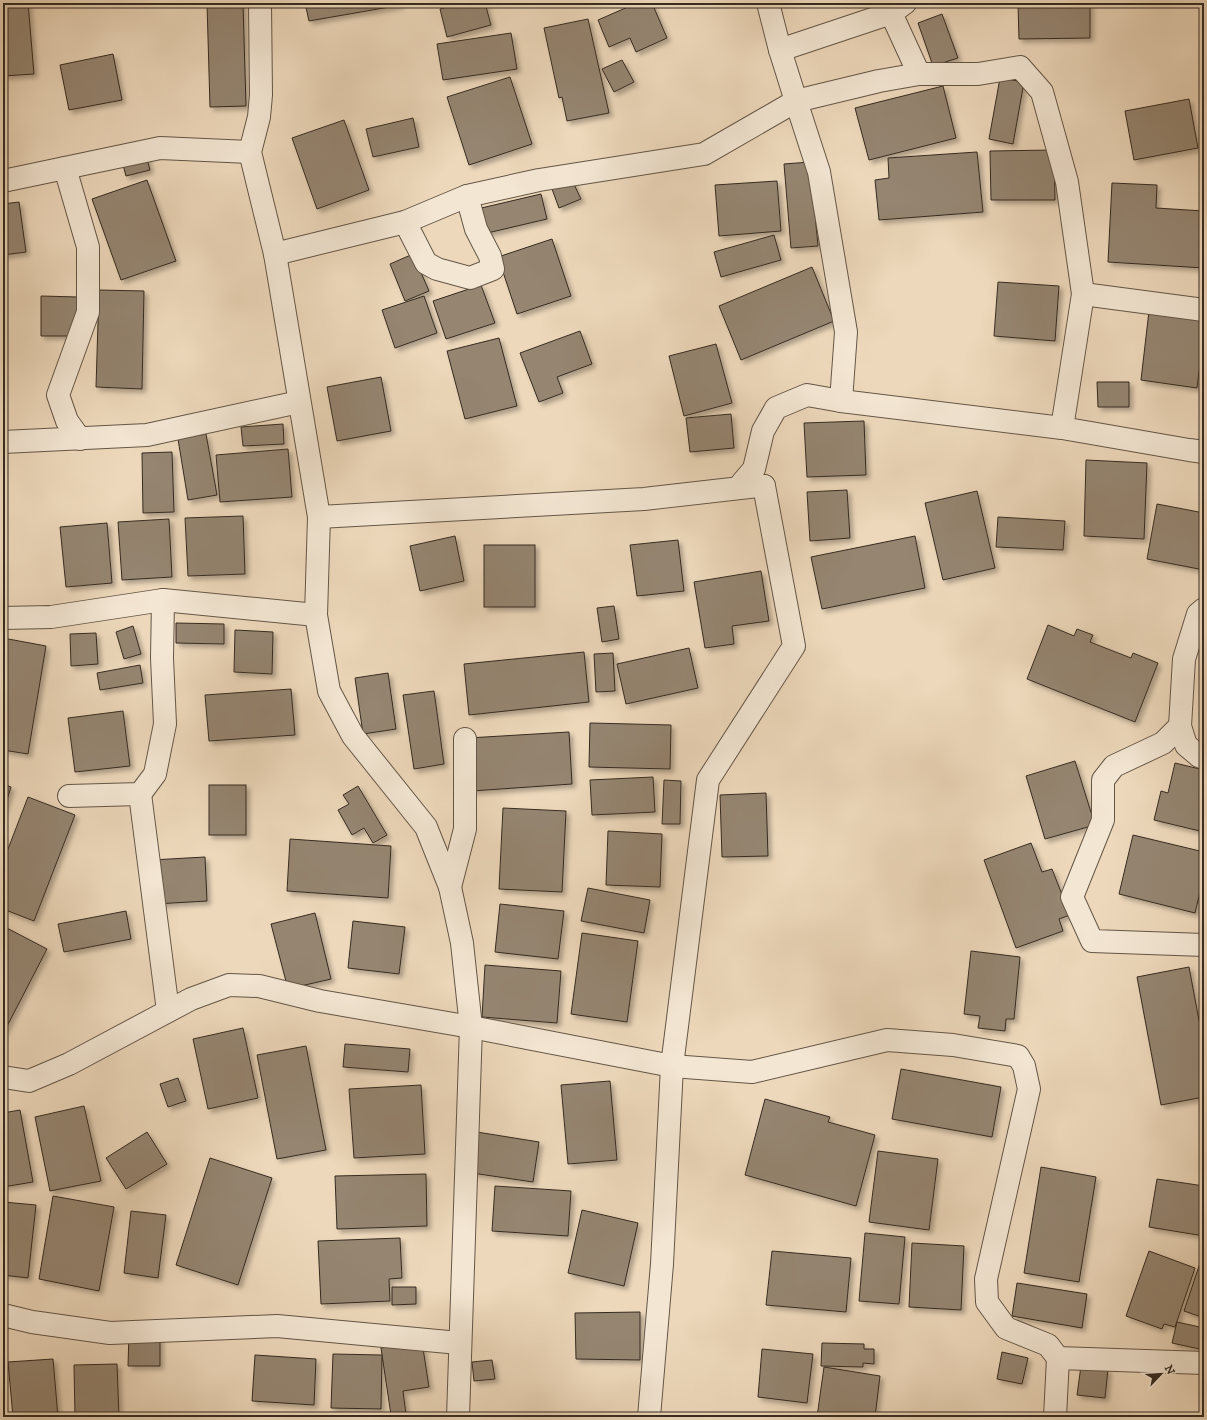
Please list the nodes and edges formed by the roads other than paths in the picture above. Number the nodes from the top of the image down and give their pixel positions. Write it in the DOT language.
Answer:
graph roads {
  1 [pos="260,3"];
  2 [pos="768,3"];
  3 [pos="898,8"];
  4 [pos="780,50"];
  5 [pos="919,74"];
  6 [pos="796,101"];
  7 [pos="250,152"];
  8 [pos="65,168"];
  9 [pos="3,181"];
  10 [pos="467,196"];
  11 [pos="405,222"];
  12 [pos="275,254"];
  13 [pos="1083,294"];
  14 [pos="1204,310"];
  15 [pos="841,401"];
  16 [pos="299,402"];
  17 [pos="1062,428"];
  18 [pos="80,439"];
  19 [pos="3,442"];
  20 [pos="1199,455"];
  21 [pos="764,486"];
  22 [pos="319,517"];
  23 [pos="163,600"];
  24 [pos="1204,609"];
  25 [pos="316,615"];
  26 [pos="3,618"];
  27 [pos="1180,726"];
  28 [pos="464,739"];
  29 [pos="1204,758"];
  30 [pos="140,794"];
  31 [pos="69,796"];
  32 [pos="450,887"];
  33 [pos="1204,945"];
  34 [pos="168,1011"];
  35 [pos="471,1027"];
  36 [pos="672,1066"];
  37 [pos="3,1077"];
  38 [pos="3,1315"];
  39 [pos="460,1343"];
  40 [pos="1058,1358"];
  41 [pos="1204,1363"];
  42 [pos="458,1417"];
  43 [pos="649,1417"];
  44 [pos="1055,1417"];
  1 -- 7 [label="street"];
  2 -- 4 [label="street"];
  3 -- 4 [label="street"];
  3 -- 5 [label="street"];
  4 -- 6 [label="street"];
  5 -- 6 [label="street"];
  5 -- 13 [label="street"];
  6 -- 10 [label="street"];
  6 -- 15 [label="street"];
  7 -- 8 [label="street"];
  7 -- 12 [label="street"];
  8 -- 9 [label="street"];
  8 -- 18 [label="street"];
  10 -- 11 [label="street"];
  10 -- 11 [label="street"];
  11 -- 12 [label="street"];
  12 -- 16 [label="street"];
  13 -- 14 [label="street"];
  13 -- 17 [label="street"];
  15 -- 17 [label="street"];
  15 -- 21 [label="street"];
  16 -- 18 [label="street"];
  16 -- 22 [label="street"];
  17 -- 20 [label="street"];
  18 -- 19 [label="street"];
  21 -- 22 [label="street"];
  21 -- 36 [label="street"];
  22 -- 25 [label="street"];
  23 -- 25 [label="street"];
  23 -- 26 [label="street"];
  23 -- 30 [label="street"];
  24 -- 27 [label="street"];
  25 -- 32 [label="street"];
  27 -- 29 [label="street"];
  27 -- 33 [label="street"];
  28 -- 32 [label="street"];
  30 -- 31 [label="street"];
  30 -- 34 [label="street"];
  32 -- 35 [label="street"];
  34 -- 35 [label="street"];
  34 -- 37 [label="street"];
  35 -- 36 [label="street"];
  35 -- 39 [label="street"];
  36 -- 40 [label="street"];
  36 -- 43 [label="street"];
  38 -- 39 [label="street"];
  39 -- 42 [label="street"];
  40 -- 41 [label="street"];
  40 -- 44 [label="street"];
}
